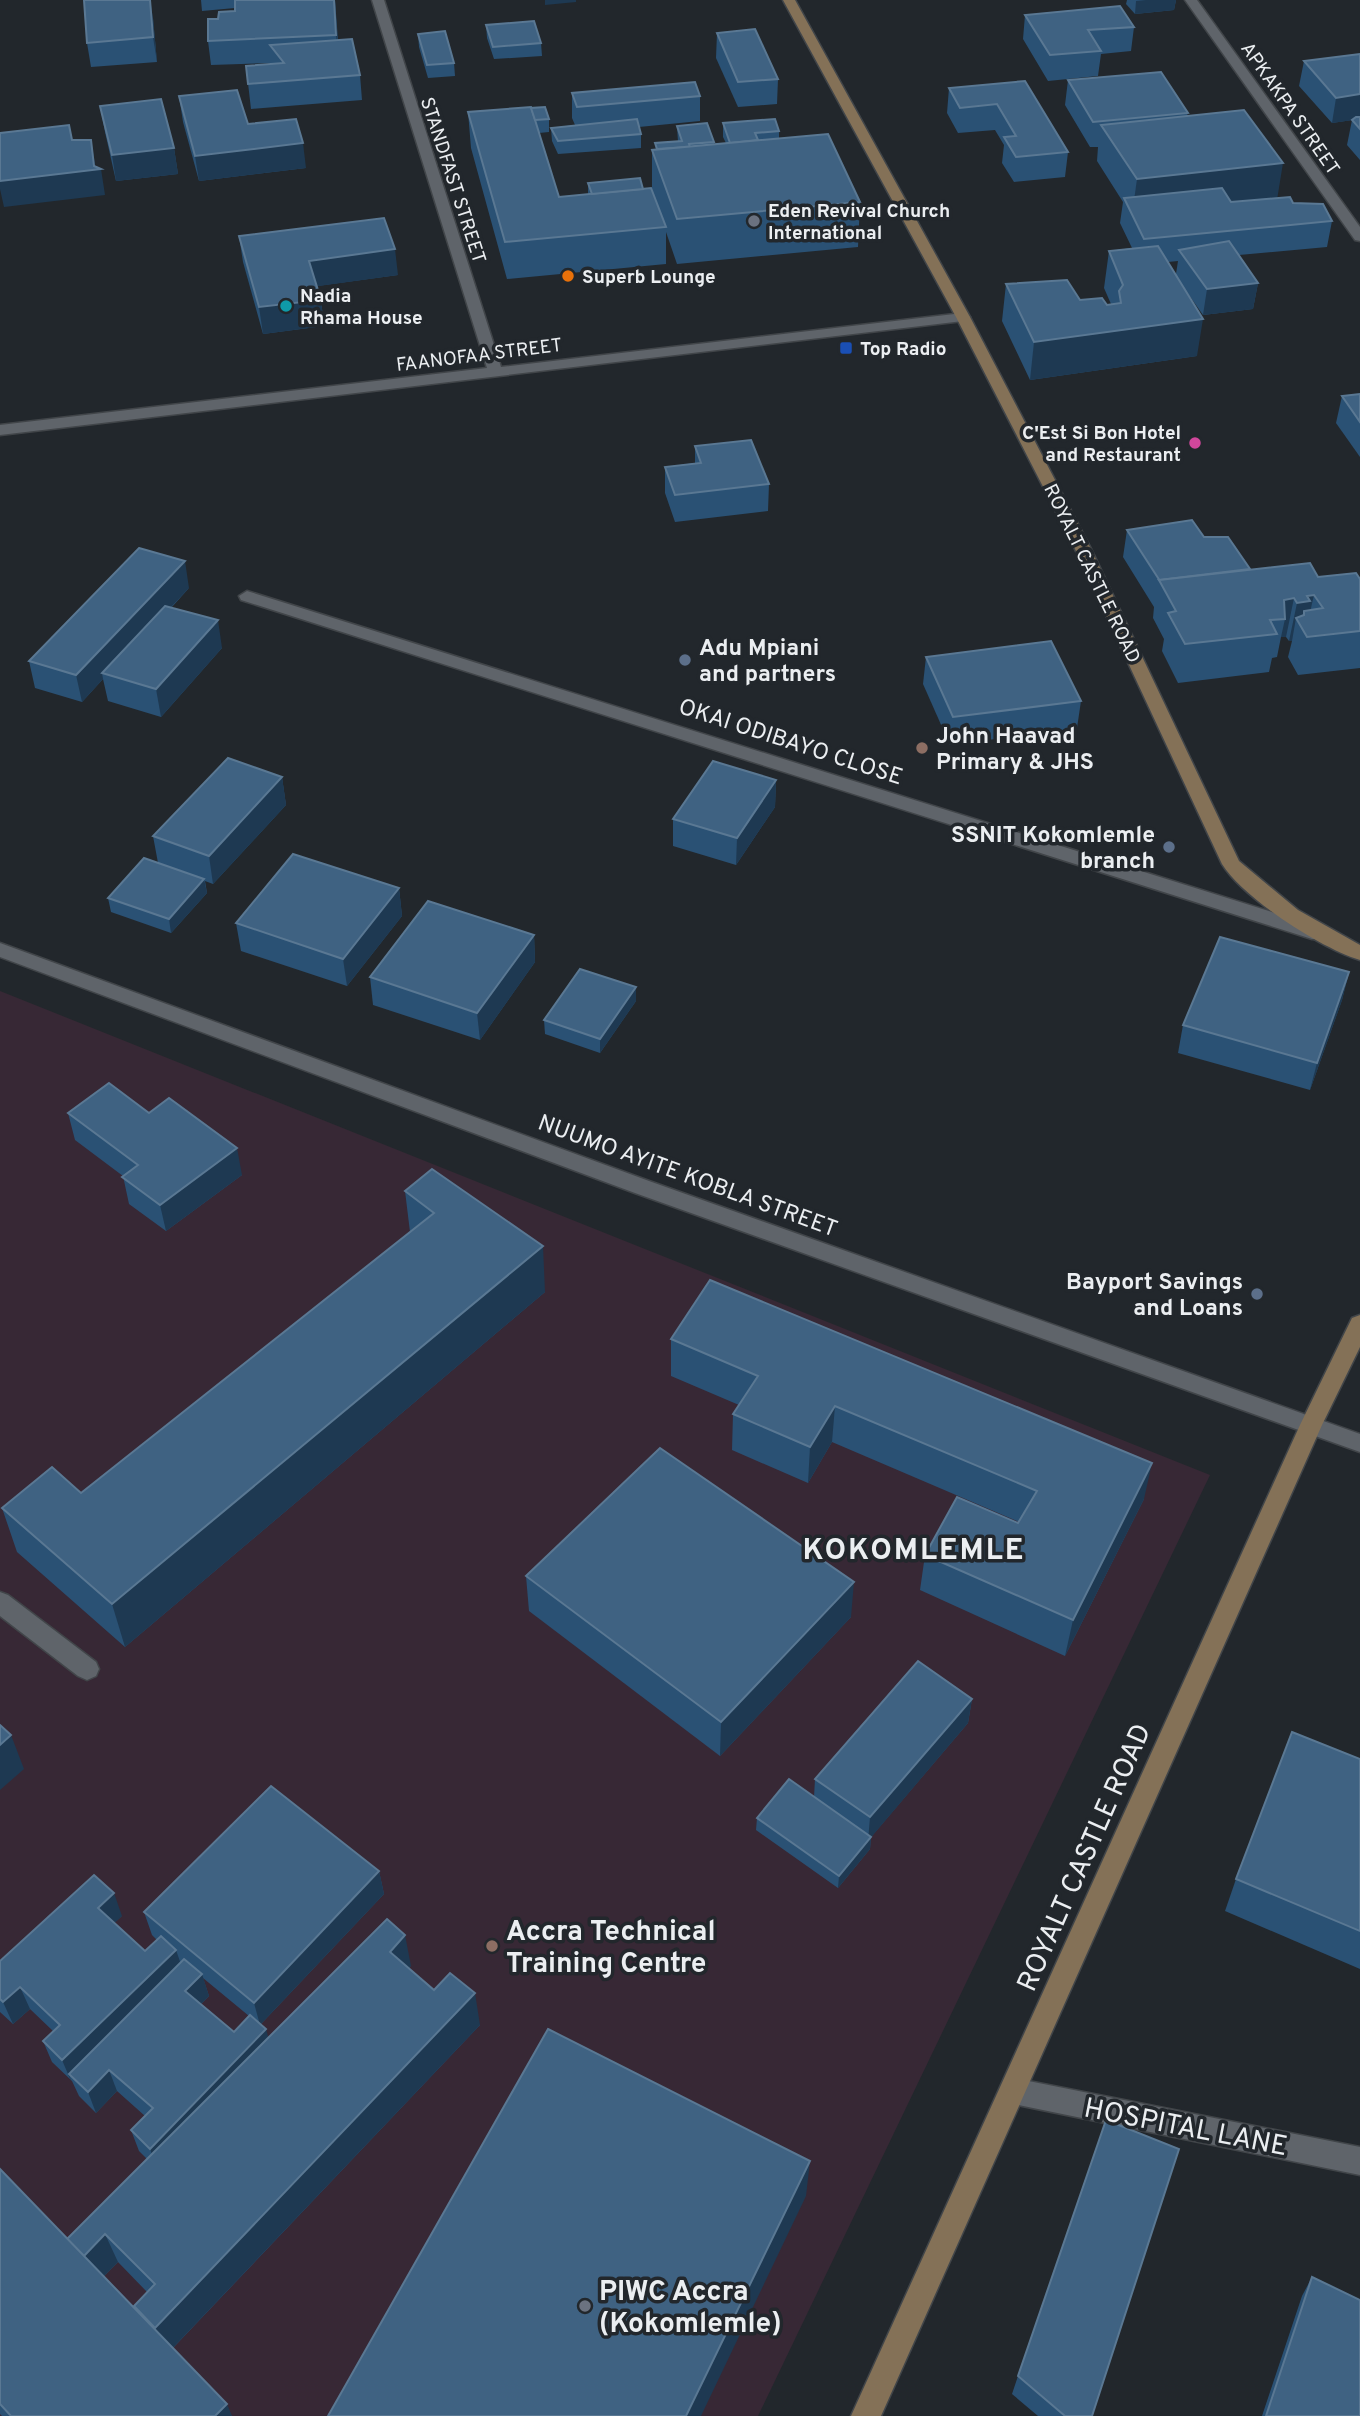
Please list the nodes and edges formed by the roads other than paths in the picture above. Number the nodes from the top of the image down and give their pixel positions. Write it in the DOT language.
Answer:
graph roads {
  1 [pos="378,0"];
  2 [pos="789,0"];
  3 [pos="1191,0"];
  4 [pos="1360,237"];
  5 [pos="963,317"];
  6 [pos="495,372"];
  7 [pos="0,430"];
  8 [pos="247,596"];
  9 [pos="1319,934"];
  10 [pos="0,950"];
  11 [pos="1360,953"];
  12 [pos="1360,1324"];
  13 [pos="1311,1425"];
  14 [pos="1360,1443"];
  15 [pos="0,1602"];
  16 [pos="87,1669"];
  17 [pos="1013,2091"];
  18 [pos="1360,2161"];
  19 [pos="866,2416"];
  1 -- 6 [label="street, STANDFAST STREET"];
  2 -- 5 [label="street, ROYALT CASTLE ROAD"];
  3 -- 4 [label="street, APKAKPA STREET"];
  5 -- 6 [label="street, FAANOFAA STREET"];
  5 -- 9 [label="street, ROYALT CASTLE ROAD"];
  6 -- 7 [label="street, FAANOFAA STREET"];
  8 -- 9 [label="street, OKAI ODIBAYO CLOSE"];
  9 -- 11 [label="street, ROYALT CASTLE ROAD"];
  10 -- 13 [label="street, NUUMO AYITE KOBLA STREET"];
  12 -- 13 [label="street, ROYALT CASTLE ROAD"];
  13 -- 14 [label="street, NUUMO AYITE KOBLA STREET"];
  13 -- 17 [label="street, ROYALT CASTLE ROAD"];
  15 -- 16 [label="street"];
  17 -- 18 [label="street, HOSPITAL LANE"];
  17 -- 19 [label="street, ROYALT CASTLE ROAD"];
}
